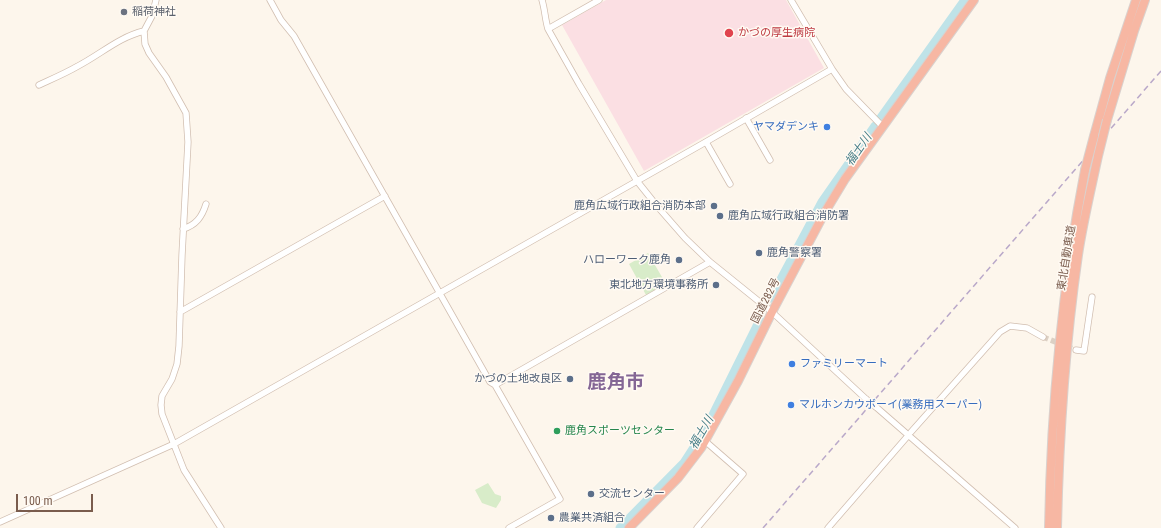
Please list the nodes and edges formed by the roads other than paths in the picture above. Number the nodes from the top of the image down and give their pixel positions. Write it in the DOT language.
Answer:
graph roads {
  1 [pos="156,0"];
  2 [pos="270,0"];
  3 [pos="542,0"];
  4 [pos="599,0"];
  5 [pos="791,0"];
  6 [pos="974,0"];
  7 [pos="1136,0"];
  8 [pos="1145,0"];
  9 [pos="548,29"];
  10 [pos="144,31"];
  11 [pos="832,69"];
  12 [pos="39,85"];
  13 [pos="746,118"];
  14 [pos="883,127"];
  15 [pos="706,142"];
  16 [pos="770,160"];
  17 [pos="637,181"];
  18 [pos="730,184"];
  19 [pos="385,196"];
  20 [pos="206,204"];
  21 [pos="183,229"];
  22 [pos="710,262"];
  23 [pos="440,293"];
  24 [pos="1092,297"];
  25 [pos="180,312"];
  26 [pos="772,312"];
  27 [pos="1043,337"];
  28 [pos="1076,350"];
  29 [pos="495,385"];
  30 [pos="911,432"];
  31 [pos="906,438"];
  32 [pos="705,441"];
  33 [pos="174,444"];
  34 [pos="0,522"];
  35 [pos="221,528"];
  36 [pos="509,528"];
  37 [pos="629,528"];
  38 [pos="696,528"];
  39 [pos="828,528"];
  40 [pos="1015,528"];
  41 [pos="1049,528"];
  42 [pos="1057,528"];
  1 -- 10 [label="street"];
  2 -- 19 [label="street"];
  3 -- 9 [label="street"];
  4 -- 9 [label="street"];
  5 -- 11 [label="street"];
  6 -- 14 [label="highway, 国道282号"];
  7 -- 41 [label="highway, 東北自動車道, bridge"];
  8 -- 42 [label="highway, 東北自動車道, bridge"];
  9 -- 17 [label="street"];
  10 -- 12 [label="street"];
  10 -- 21 [label="street"];
  11 -- 13 [label="street"];
  11 -- 14 [label="street"];
  13 -- 15 [label="street"];
  13 -- 16 [label="street"];
  14 -- 26 [label="highway, 国道282号"];
  15 -- 17 [label="street"];
  15 -- 18 [label="street"];
  17 -- 22 [label="street"];
  17 -- 23 [label="street"];
  19 -- 23 [label="street"];
  19 -- 25 [label="street"];
  20 -- 21 [label="street"];
  21 -- 25 [label="street"];
  22 -- 26 [label="street"];
  22 -- 29 [label="street"];
  23 -- 29 [label="street"];
  23 -- 33 [label="street"];
  24 -- 28 [label="street"];
  25 -- 33 [label="street"];
  26 -- 32 [label="highway, 国道282号"];
  26 -- 40 [label="street, bridge"];
  27 -- 30 [label="street"];
  29 -- 36 [label="street"];
  31 -- 39 [label="street"];
  32 -- 37 [label="highway, 国道282号"];
  32 -- 38 [label="street"];
  33 -- 34 [label="street"];
  33 -- 35 [label="street"];
}
